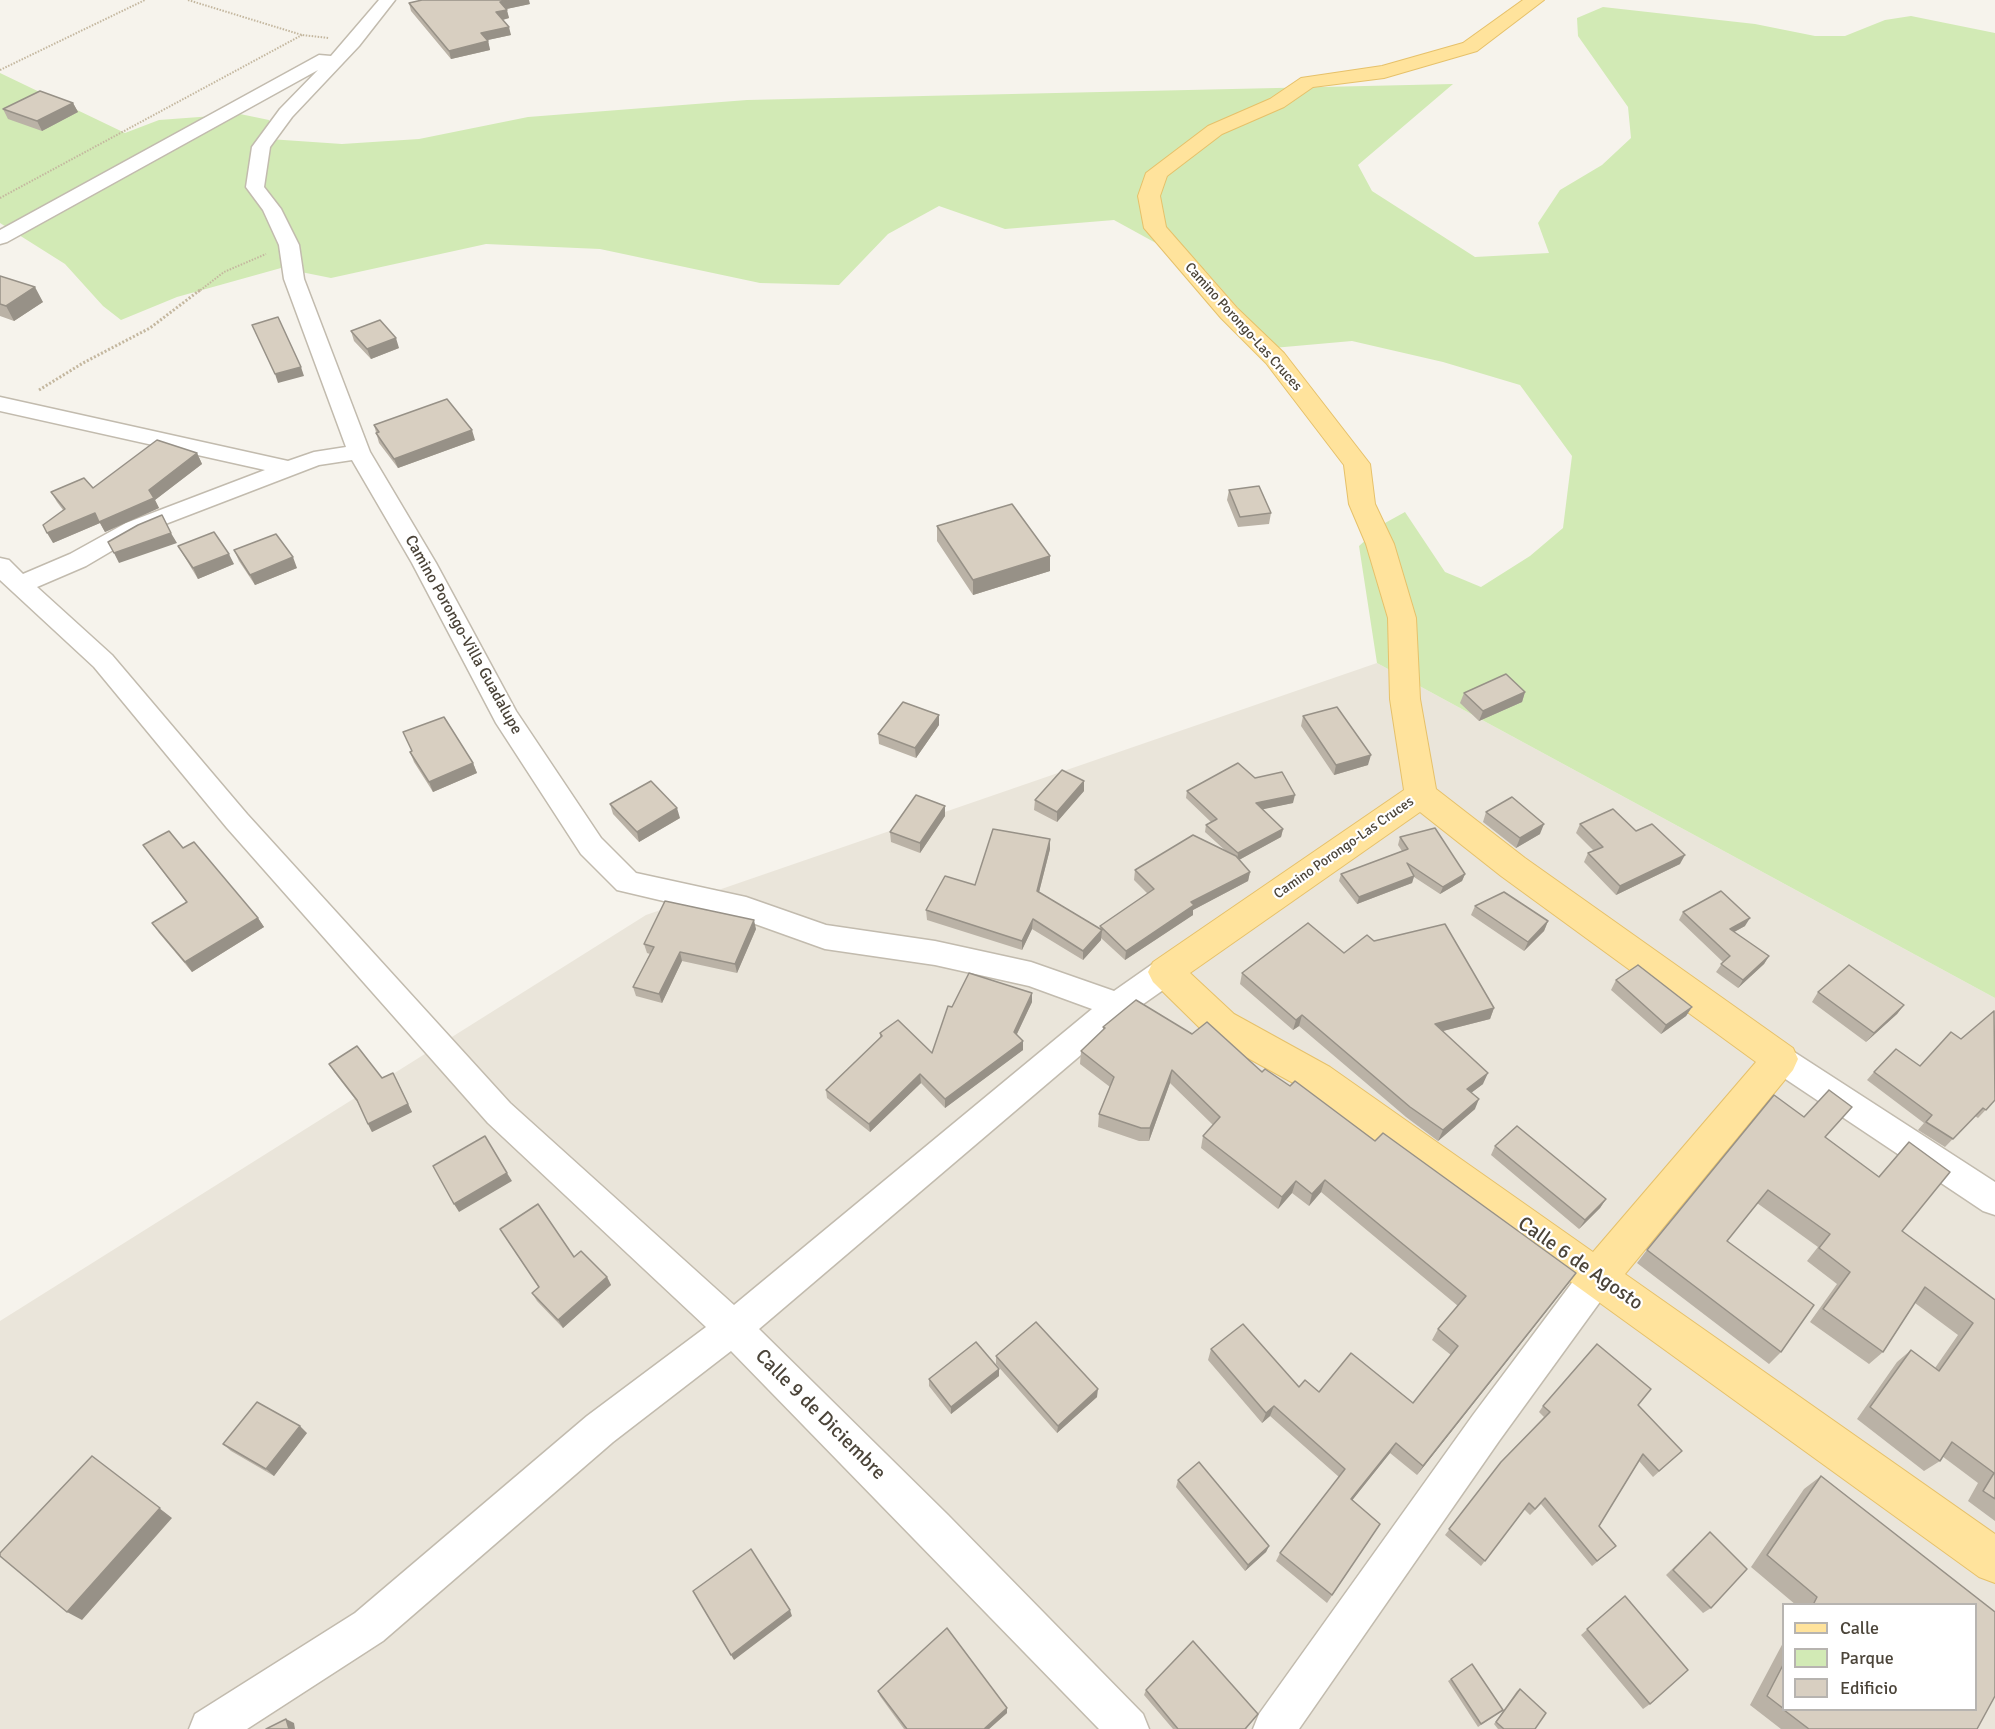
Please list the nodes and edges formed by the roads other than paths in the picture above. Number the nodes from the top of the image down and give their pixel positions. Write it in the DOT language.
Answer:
graph roads {
  1 [pos="387,0"];
  2 [pos="1535,0"];
  3 [pos="353,43"];
  4 [pos="0,238"];
  5 [pos="6,405"];
  6 [pos="359,452"];
  7 [pos="289,468"];
  8 [pos="10,575"];
  9 [pos="1421,795"];
  10 [pos="1165,972"];
  11 [pos="1118,1005"];
  12 [pos="1780,1059"];
  13 [pos="1995,1200"];
  14 [pos="1598,1276"];
  15 [pos="733,1328"];
  16 [pos="1995,1561"];
  17 [pos="210,1729"];
  18 [pos="1128,1729"];
  19 [pos="1274,1729"];
  1 -- 3 [label="street, Camino Porongo-Villa Guadalupe"];
  2 -- 9 [label="main road, Camino Porongo-Las Cruces"];
  3 -- 4 [label="street"];
  3 -- 6 [label="street, Camino Porongo-Villa Guadalupe"];
  5 -- 7 [label="street"];
  6 -- 7 [label="street"];
  6 -- 11 [label="street, Camino Porongo-Villa Guadalupe"];
  7 -- 8 [label="street"];
  8 -- 15 [label="street, Calle 9 de Diciembre"];
  9 -- 10 [label="main road, Camino Porongo-Las Cruces"];
  9 -- 12 [label="main road"];
  10 -- 11 [label="street"];
  10 -- 14 [label="main road, Calle 6 de Agosto"];
  11 -- 15 [label="street"];
  12 -- 13 [label="street"];
  12 -- 14 [label="main road"];
  14 -- 16 [label="main road, Calle 6 de Agosto"];
  14 -- 19 [label="street"];
  15 -- 17 [label="street"];
  15 -- 18 [label="street, Calle 9 de Diciembre"];
}
